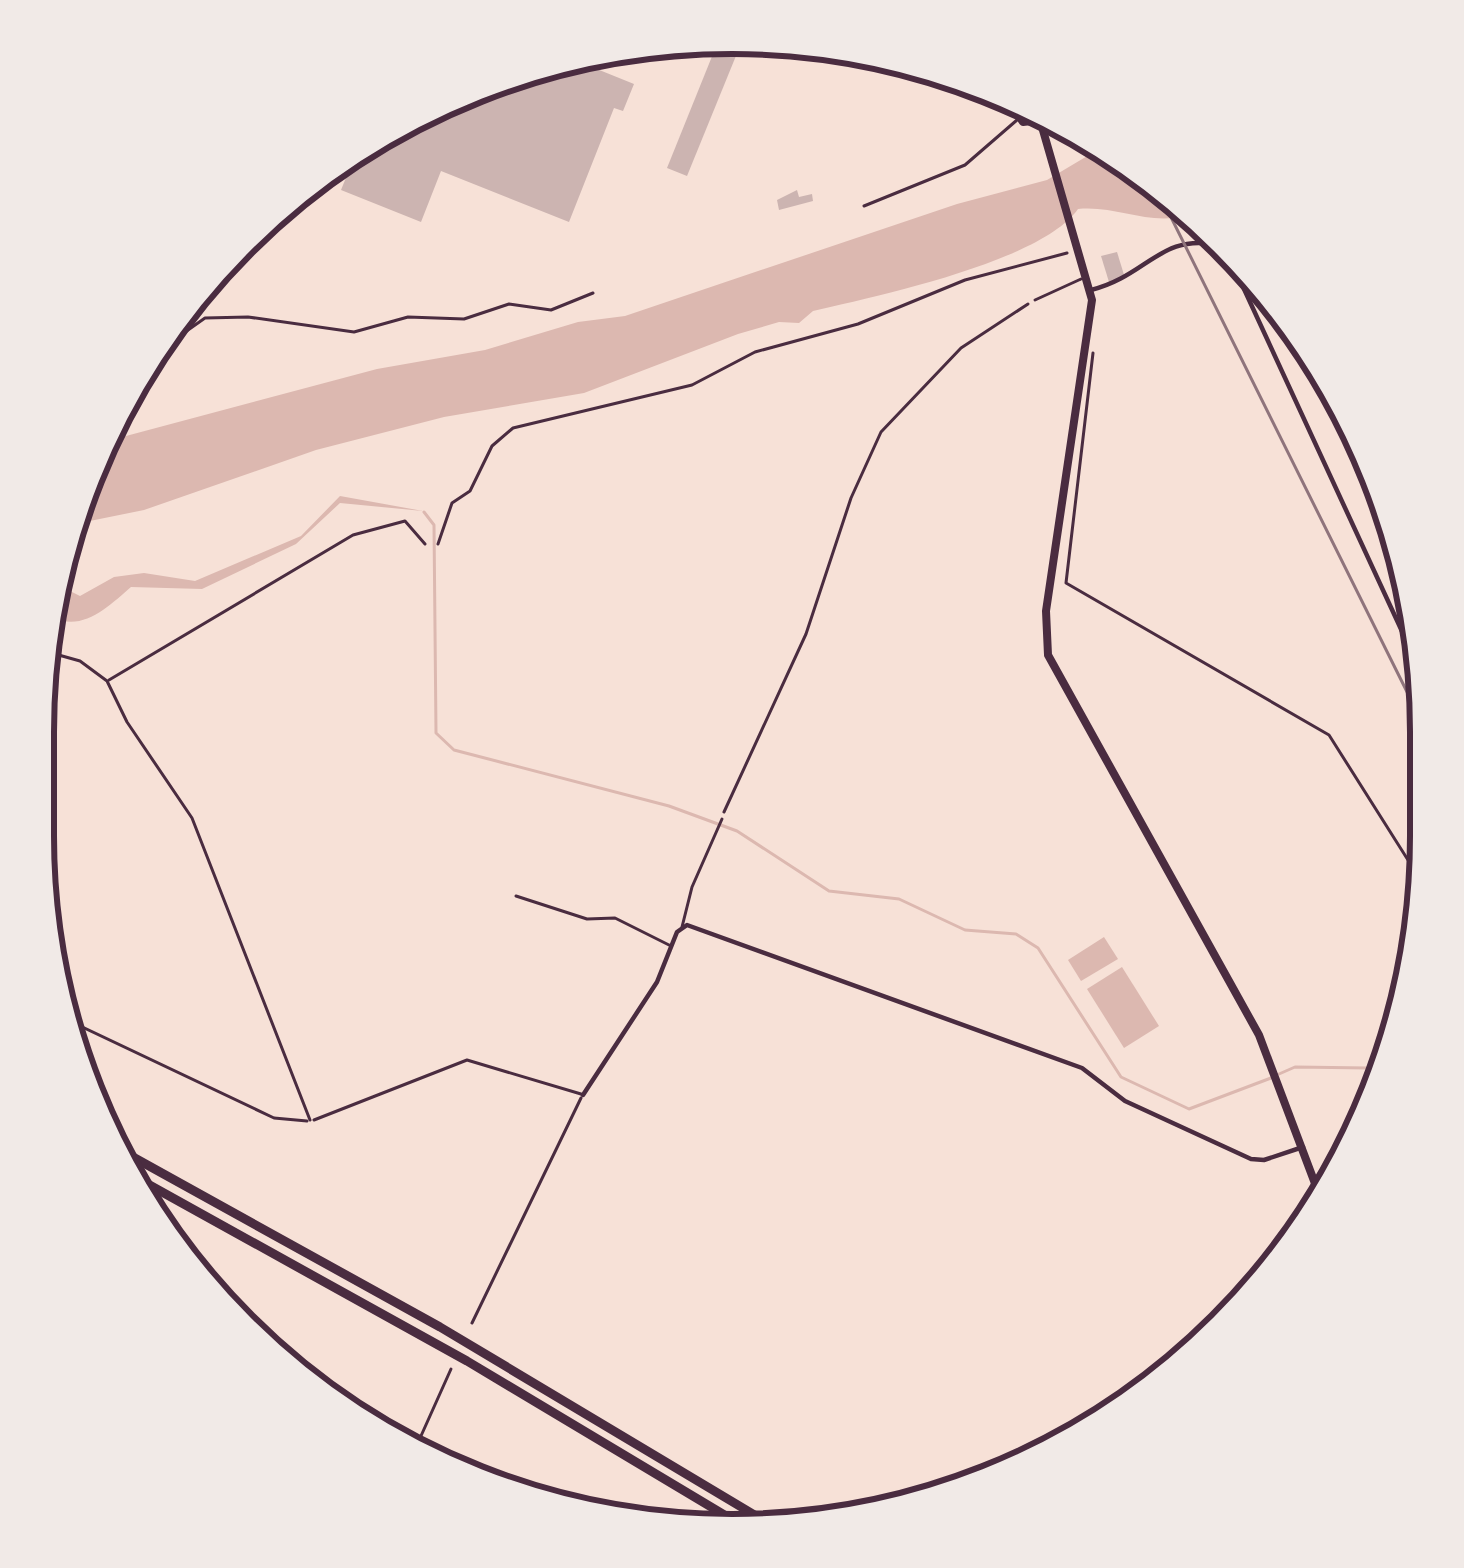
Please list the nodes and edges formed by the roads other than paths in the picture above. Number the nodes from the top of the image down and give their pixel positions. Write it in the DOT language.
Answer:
graph roads {
  1 [pos="1018,119"];
  2 [pos="1043,130"];
  3 [pos="864,206"];
  4 [pos="1202,245"];
  5 [pos="1089,276"];
  6 [pos="1242,285"];
  7 [pos="1091,290"];
  8 [pos="1035,300"];
  9 [pos="1402,631"];
  10 [pos="722,819"];
  11 [pos="516,896"];
  12 [pos="680,930"];
  13 [pos="673,946"];
  14 [pos="583,1095"];
  15 [pos="313,1120"];
  16 [pos="1303,1147"];
  17 [pos="137,1160"];
  18 [pos="1315,1182"];
  19 [pos="152,1186"];
  20 [pos="724,1514"];
  21 [pos="752,1514"];
  1 -- 3 [label="lane"];
  2 -- 5 [label="main road"];
  4 -- 7 [label="street"];
  5 -- 7 [label="main road"];
  5 -- 8 [label="lane"];
  6 -- 9 [label="street"];
  7 -- 16 [label="main road"];
  10 -- 12 [label="lane"];
  11 -- 13 [label="lane"];
  12 -- 13 [label="street"];
  12 -- 16 [label="street"];
  13 -- 14 [label="street"];
  14 -- 15 [label="lane"];
  16 -- 18 [label="main road"];
  17 -- 21 [label="highway"];
  19 -- 20 [label="highway"];
}
